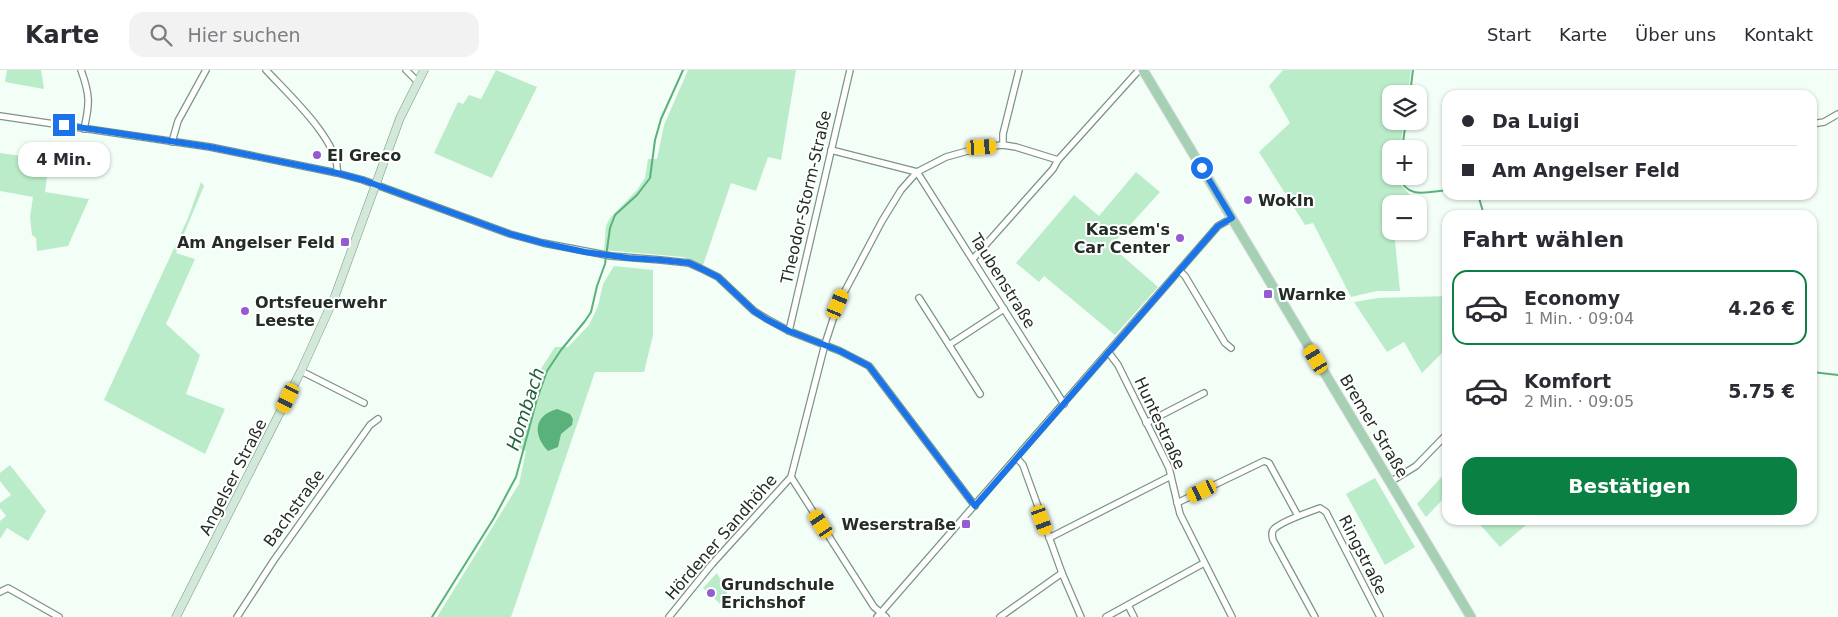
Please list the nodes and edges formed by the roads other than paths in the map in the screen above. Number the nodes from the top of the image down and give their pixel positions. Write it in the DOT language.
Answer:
graph roads {
  1 [pos="81,70"];
  2 [pos="206,70"];
  3 [pos="266,70"];
  4 [pos="406,70"];
  5 [pos="424,70"];
  6 [pos="850,70"];
  7 [pos="1018,70"];
  8 [pos="1145,71"];
  9 [pos="417,81"];
  10 [pos="1838,114"];
  11 [pos="0,116"];
  12 [pos="1817,123"];
  13 [pos="84,129"];
  14 [pos="172,142"];
  15 [pos="1003,145"];
  16 [pos="831,150"];
  17 [pos="1058,160"];
  18 [pos="917,172"];
  19 [pos="337,173"];
  20 [pos="376,185"];
  21 [pos="1232,218"];
  22 [pos="973,259"];
  23 [pos="1180,271"];
  24 [pos="919,298"];
  25 [pos="1004,309"];
  26 [pos="789,331"];
  27 [pos="825,344"];
  28 [pos="949,345"];
  29 [pos="1231,348"];
  30 [pos="1109,353"];
  31 [pos="301,371"];
  32 [pos="1204,392"];
  33 [pos="980,394"];
  34 [pos="364,403"];
  35 [pos="1064,404"];
  36 [pos="378,419"];
  37 [pos="1146,423"];
  38 [pos="1442,439"];
  39 [pos="1017,458"];
  40 [pos="1171,476"];
  41 [pos="791,477"];
  42 [pos="1390,482"];
  43 [pos="1178,503"];
  44 [pos="975,506"];
  45 [pos="1298,516"];
  46 [pos="1049,538"];
  47 [pos="1204,563"];
  48 [pos="1062,573"];
  49 [pos="0,592"];
  50 [pos="1128,605"];
  51 [pos="881,615"];
  52 [pos="59,617"];
  53 [pos="176,617"];
  54 [pos="236,617"];
  55 [pos="669,617"];
  56 [pos="1000,617"];
  57 [pos="1081,617"];
  58 [pos="1106,617"];
  59 [pos="1134,617"];
  60 [pos="1232,617"];
  61 [pos="1315,617"];
  62 [pos="1380,617"];
  63 [pos="1471,617"];
  1 -- 13 [label="street"];
  2 -- 14 [label="street"];
  3 -- 19 [label="street"];
  4 -- 9 [label="street"];
  5 -- 9 [label="main road, Angelser Straße"];
  6 -- 16 [label="street, Theodor-Storm-Straße"];
  7 -- 15 [label="street"];
  8 -- 17 [label="street"];
  8 -- 21 [label="main road, Bremer Straße"];
  9 -- 20 [label="main road, Angelser Straße"];
  10 -- 12 [label="street"];
  11 -- 13 [label="street"];
  13 -- 14 [label="street"];
  14 -- 19 [label="street"];
  15 -- 17 [label="street, Hördener Sandhöhe"];
  15 -- 18 [label="street, Hördener Sandhöhe"];
  16 -- 18 [label="street"];
  16 -- 26 [label="street, Theodor-Storm-Straße"];
  17 -- 22 [label="street"];
  18 -- 22 [label="street, Taubenstraße"];
  18 -- 27 [label="street, Hördener Sandhöhe"];
  19 -- 20 [label="street"];
  20 -- 26 [label="street"];
  20 -- 31 [label="main road, Angelser Straße"];
  21 -- 23 [label="street"];
  21 -- 42 [label="main road, Bremer Straße"];
  22 -- 25 [label="street, Taubenstraße"];
  23 -- 29 [label="street"];
  23 -- 30 [label="street"];
  24 -- 28 [label="street"];
  25 -- 28 [label="street"];
  25 -- 35 [label="street, Taubenstraße"];
  26 -- 27 [label="street"];
  27 -- 41 [label="street, Hördener Sandhöhe"];
  27 -- 44 [label="street"];
  28 -- 33 [label="street"];
  30 -- 35 [label="street"];
  30 -- 37 [label="street, Huntestraße"];
  31 -- 34 [label="street"];
  31 -- 53 [label="main road, Angelser Straße"];
  32 -- 37 [label="street"];
  35 -- 39 [label="street"];
  36 -- 54 [label="street, Bachstraße"];
  37 -- 40 [label="street, Huntestraße"];
  38 -- 42 [label="street"];
  39 -- 44 [label="street"];
  39 -- 46 [label="street"];
  40 -- 43 [label="street, Huntestraße"];
  40 -- 46 [label="street"];
  41 -- 51 [label="street"];
  41 -- 55 [label="street, Hördener Sandhöhe"];
  42 -- 63 [label="main road, Bremer Straße"];
  43 -- 45 [label="street"];
  43 -- 47 [label="street, Huntestraße"];
  44 -- 51 [label="street"];
  45 -- 61 [label="street, Ringstraße"];
  45 -- 62 [label="street, Ringstraße"];
  46 -- 48 [label="street"];
  47 -- 50 [label="street"];
  47 -- 60 [label="street, Huntestraße"];
  48 -- 56 [label="street"];
  48 -- 57 [label="street"];
  49 -- 52 [label="street"];
  50 -- 58 [label="street"];
  50 -- 59 [label="street"];
}
